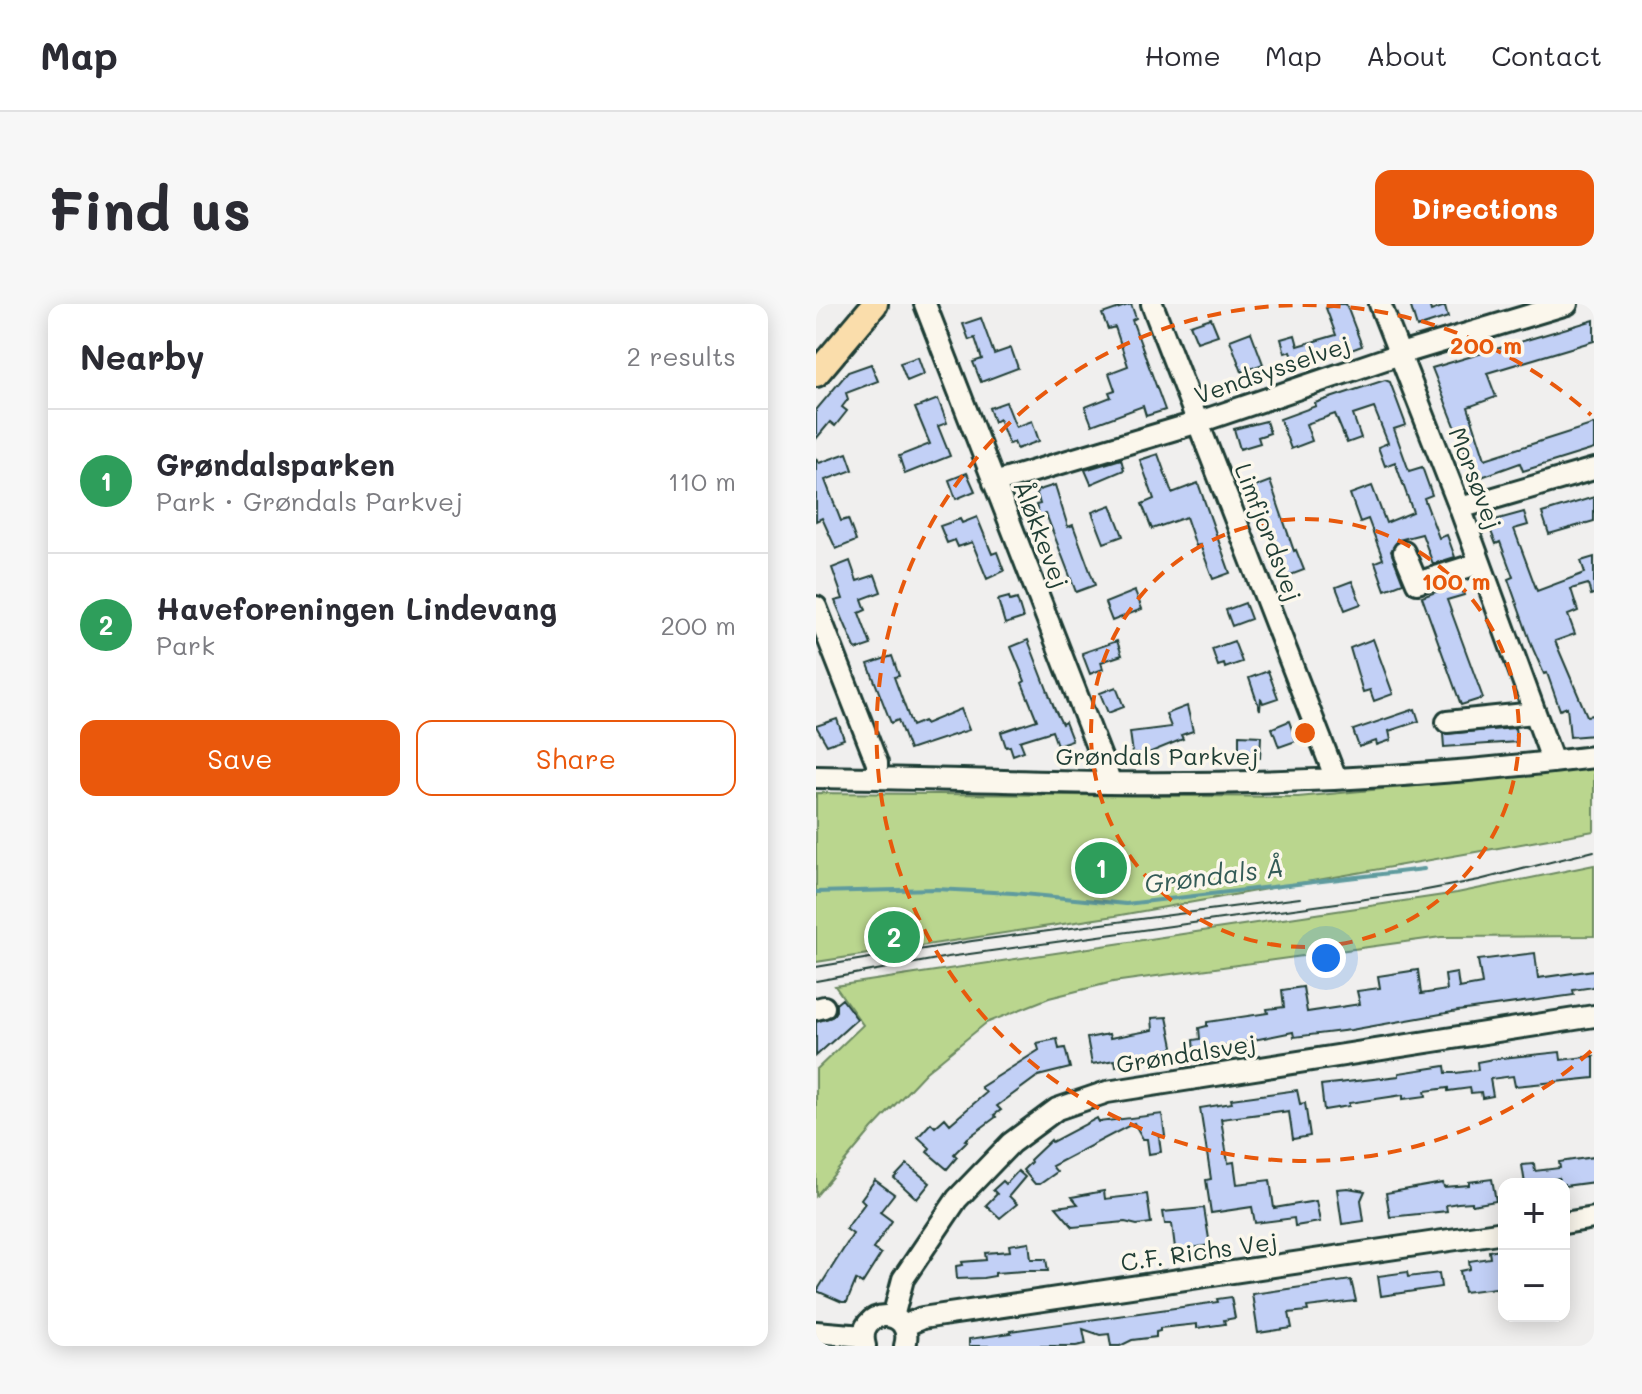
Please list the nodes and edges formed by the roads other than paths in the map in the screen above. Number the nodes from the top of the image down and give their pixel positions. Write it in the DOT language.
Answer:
graph roads {
  1 [pos="875,304"];
  2 [pos="925,304"];
  3 [pos="1152,304"];
  4 [pos="1380,304"];
  5 [pos="1567,304"];
  6 [pos="1400,354"];
  7 [pos="816,374"];
  8 [pos="1199,422"];
  9 [pos="1594,469"];
  10 [pos="994,483"];
  11 [pos="1460,508"];
  12 [pos="1404,552"];
  13 [pos="1480,563"];
  14 [pos="816,607"];
  15 [pos="1535,713"];
  16 [pos="1447,722"];
  17 [pos="1594,757"];
  18 [pos="1553,762"];
  19 [pos="816,777"];
  20 [pos="877,778"];
  21 [pos="1336,779"];
  22 [pos="1111,783"];
  23 [pos="1594,1016"];
  24 [pos="1594,1218"];
  25 [pos="1570,1222"];
  26 [pos="1498,1233"];
  27 [pos="900,1330"];
  28 [pos="816,1332"];
  29 [pos="864,1341"];
  1 -- 7 [label="main road"];
  2 -- 10 [label="street, Åløkkevej"];
  3 -- 8 [label="street, Limfjordsvej"];
  4 -- 6 [label="street, Morsøvej"];
  5 -- 6 [label="street, Vendsysselvej"];
  6 -- 8 [label="street, Vendsysselvej"];
  6 -- 11 [label="street, Morsøvej"];
  8 -- 10 [label="street, Vendsysselvej"];
  8 -- 21 [label="street, Limfjordsvej"];
  9 -- 11 [label="street"];
  10 -- 22 [label="street, Åløkkevej"];
  11 -- 13 [label="street, Morsøvej"];
  12 -- 13 [label="street"];
  13 -- 15 [label="street, Morsøvej"];
  14 -- 20 [label="street"];
  15 -- 16 [label="street"];
  15 -- 18 [label="street, Morsøvej"];
  17 -- 18 [label="street, Grøndals Parkvej"];
  18 -- 21 [label="street, Grøndals Parkvej"];
  19 -- 20 [label="street, Grøndals Parkvej"];
  20 -- 22 [label="street, Grøndals Parkvej"];
  21 -- 22 [label="street, Grøndals Parkvej"];
  23 -- 27 [label="street, Grøndalsvej"];
  24 -- 25 [label="street"];
  26 -- 27 [label="street, C.F. Richs Vej"];
  27 -- 29 [label="street, C.F. Richs Vej"];
  28 -- 29 [label="street"];
}
